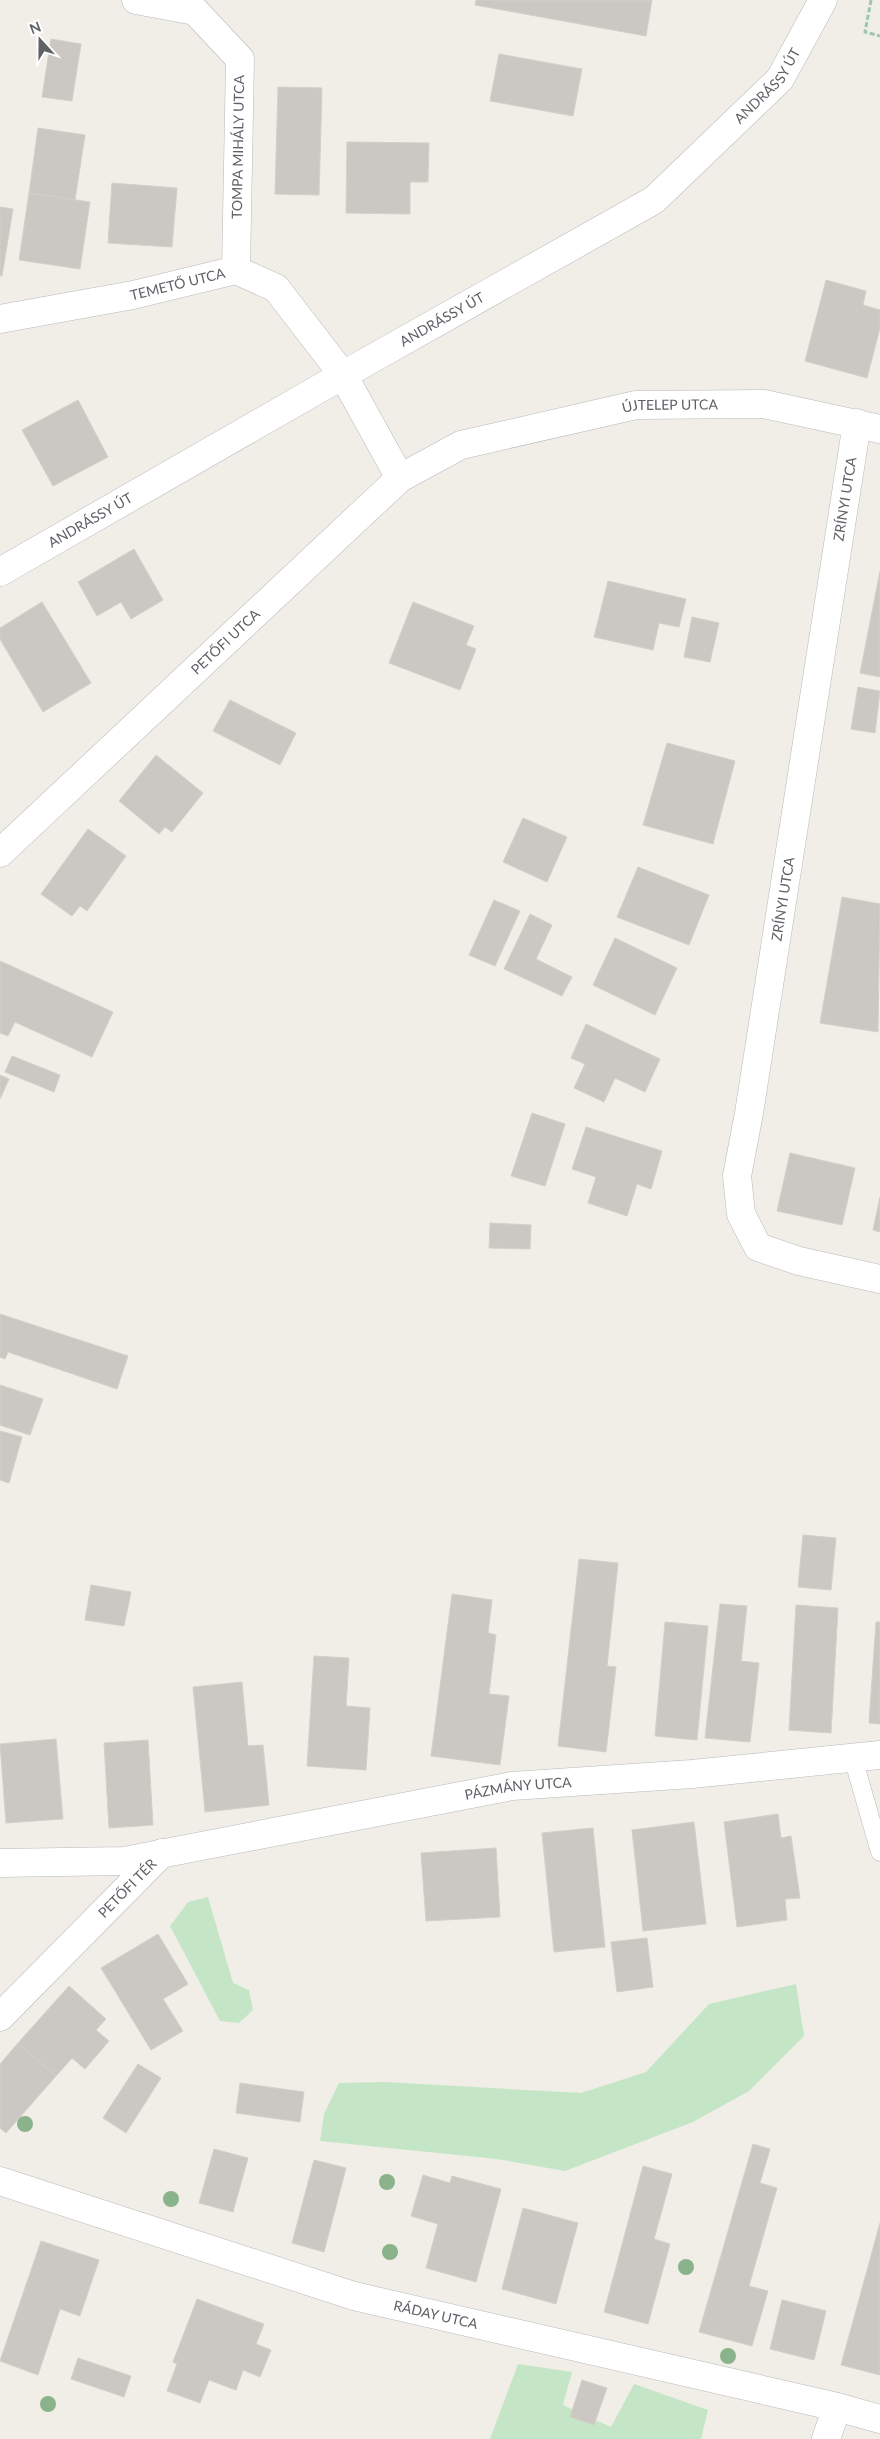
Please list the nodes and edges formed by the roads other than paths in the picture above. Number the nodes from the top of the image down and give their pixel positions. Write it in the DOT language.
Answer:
graph roads {
  1 [pos="136,0"];
  2 [pos="823,0"];
  3 [pos="236,270"];
  4 [pos="0,319"];
  5 [pos="343,375"];
  6 [pos="868,426"];
  7 [pos="461,445"];
  8 [pos="400,478"];
  9 [pos="0,572"];
  10 [pos="0,853"];
  11 [pos="880,1279"];
  12 [pos="880,1755"];
  13 [pos="853,1758"];
  14 [pos="880,1852"];
  15 [pos="162,1853"];
  16 [pos="0,1863"];
  17 [pos="0,2017"];
  18 [pos="0,2181"];
  19 [pos="837,2407"];
  20 [pos="880,2419"];
  21 [pos="826,2439"];
  1 -- 3 [label="street, TOMPA MIHÁLY UTCA"];
  2 -- 5 [label="street, ANDRÁSSY ÚT"];
  3 -- 4 [label="street, TEMETŐ UTCA"];
  3 -- 5 [label="street, TEMETŐ UTCA"];
  5 -- 8 [label="street, TEMETŐ UTCA"];
  5 -- 9 [label="street, ANDRÁSSY ÚT"];
  6 -- 7 [label="street, ÚJTELEP UTCA"];
  6 -- 11 [label="street, ZRÍNYI UTCA"];
  7 -- 8 [label="street, PETŐFI UTCA"];
  8 -- 10 [label="street, PETŐFI UTCA"];
  12 -- 13 [label="street, PÁZMÁNY UTCA"];
  13 -- 14 [label="lane"];
  13 -- 15 [label="street, PÁZMÁNY UTCA"];
  15 -- 16 [label="street, PETŐFI TÉR"];
  15 -- 17 [label="street, PETŐFI TÉR"];
  18 -- 19 [label="street, RÁDAY UTCA"];
  19 -- 20 [label="street, RÁDAY UTCA"];
  19 -- 21 [label="street"];
}
